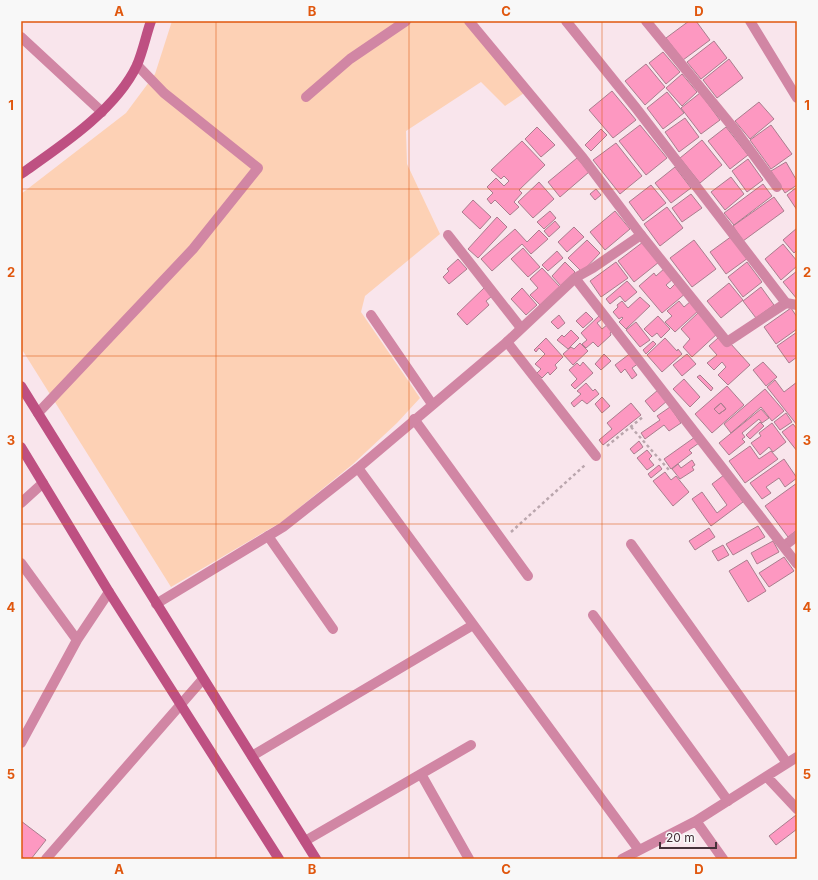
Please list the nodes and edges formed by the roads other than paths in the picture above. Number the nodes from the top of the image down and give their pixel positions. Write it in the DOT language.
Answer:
graph roads {
  1 [pos="406,21"];
  2 [pos="469,21"];
  3 [pos="566,21"];
  4 [pos="646,21"];
  5 [pos="750,21"];
  6 [pos="150,22"];
  7 [pos="21,37"];
  8 [pos="137,65"];
  9 [pos="306,97"];
  10 [pos="797,98"];
  11 [pos="102,112"];
  12 [pos="21,174"];
  13 [pos="777,187"];
  14 [pos="448,235"];
  15 [pos="641,235"];
  16 [pos="575,278"];
  17 [pos="786,303"];
  18 [pos="797,305"];
  19 [pos="371,315"];
  20 [pos="521,328"];
  21 [pos="507,342"];
  22 [pos="21,386"];
  23 [pos="432,404"];
  24 [pos="38,412"];
  25 [pos="414,419"];
  26 [pos="21,447"];
  27 [pos="596,456"];
  28 [pos="358,468"];
  29 [pos="43,483"];
  30 [pos="21,503"];
  31 [pos="268,536"];
  32 [pos="797,536"];
  33 [pos="631,544"];
  34 [pos="784,546"];
  35 [pos="21,563"];
  36 [pos="797,564"];
  37 [pos="528,576"];
  38 [pos="109,592"];
  39 [pos="156,604"];
  40 [pos="593,615"];
  41 [pos="472,625"];
  42 [pos="333,629"];
  43 [pos="77,640"];
  44 [pos="203,679"];
  45 [pos="182,704"];
  46 [pos="21,743"];
  47 [pos="471,745"];
  48 [pos="252,756"];
  49 [pos="797,757"];
  50 [pos="787,764"];
  51 [pos="421,774"];
  52 [pos="767,777"];
  53 [pos="728,801"];
  54 [pos="797,809"];
  55 [pos="696,822"];
  56 [pos="305,841"];
  57 [pos="635,854"];
  58 [pos="46,859"];
  59 [pos="279,859"];
  60 [pos="316,859"];
  61 [pos="469,859"];
  62 [pos="622,859"];
  63 [pos="723,859"];
  1 -- 9 [label="street"];
  2 -- 15 [label="street"];
  3 -- 17 [label="street"];
  4 -- 13 [label="street"];
  5 -- 10 [label="street"];
  6 -- 8 [label="main road"];
  7 -- 11 [label="street"];
  8 -- 11 [label="main road"];
  8 -- 24 [label="street"];
  11 -- 12 [label="main road"];
  14 -- 20 [label="street"];
  15 -- 16 [label="street"];
  15 -- 17 [label="street"];
  16 -- 20 [label="street"];
  16 -- 34 [label="street"];
  17 -- 18 [label="street"];
  19 -- 23 [label="street"];
  20 -- 21 [label="street"];
  21 -- 23 [label="street"];
  21 -- 27 [label="street"];
  22 -- 24 [label="main road"];
  23 -- 25 [label="street"];
  24 -- 39 [label="main road"];
  25 -- 28 [label="street"];
  25 -- 37 [label="street"];
  26 -- 29 [label="main road"];
  28 -- 31 [label="street"];
  28 -- 41 [label="street"];
  29 -- 30 [label="street"];
  29 -- 38 [label="main road"];
  31 -- 39 [label="street"];
  31 -- 42 [label="street"];
  32 -- 34 [label="street"];
  33 -- 50 [label="street"];
  34 -- 36 [label="street"];
  35 -- 43 [label="street"];
  38 -- 43 [label="street"];
  38 -- 45 [label="main road"];
  39 -- 44 [label="main road"];
  40 -- 53 [label="street"];
  41 -- 48 [label="street"];
  41 -- 57 [label="street"];
  43 -- 46 [label="street"];
  44 -- 45 [label="street"];
  44 -- 48 [label="main road"];
  45 -- 58 [label="street"];
  45 -- 59 [label="main road"];
  47 -- 51 [label="street"];
  48 -- 56 [label="main road"];
  49 -- 50 [label="street"];
  50 -- 52 [label="street"];
  51 -- 56 [label="street"];
  51 -- 61 [label="street"];
  52 -- 53 [label="street"];
  52 -- 54 [label="street"];
  53 -- 55 [label="street"];
  55 -- 57 [label="street"];
  55 -- 63 [label="street"];
  56 -- 60 [label="main road"];
  57 -- 62 [label="street"];
}
